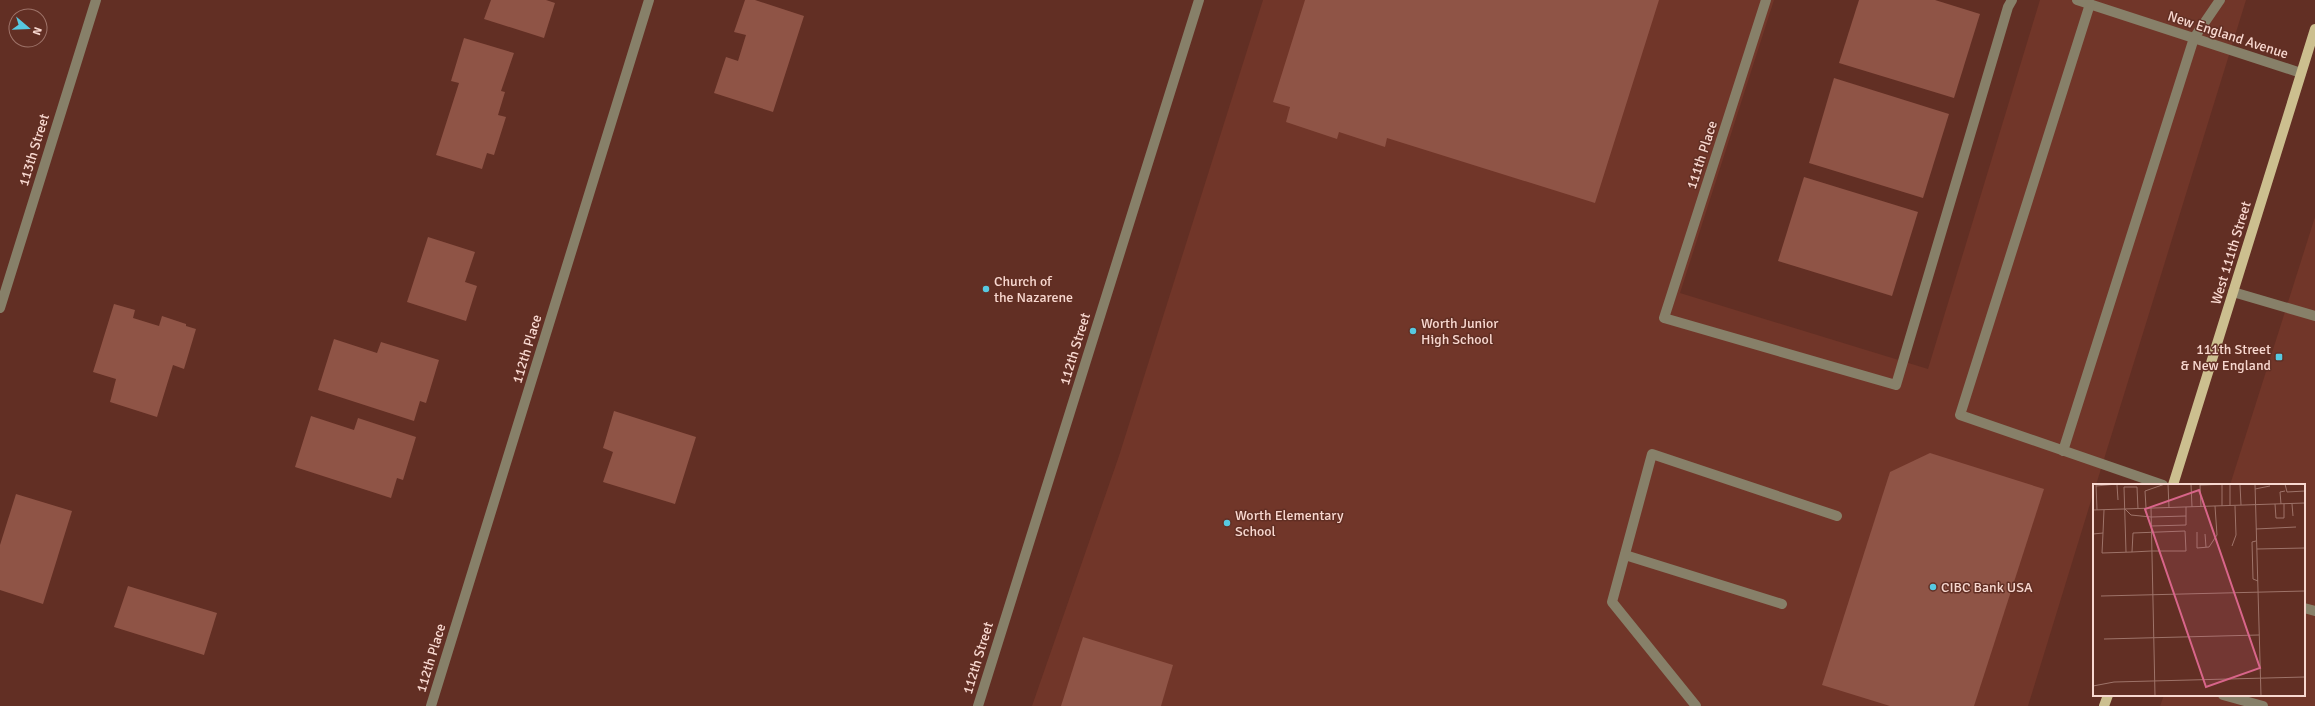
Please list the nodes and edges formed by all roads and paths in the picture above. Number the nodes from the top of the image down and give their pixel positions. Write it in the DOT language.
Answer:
graph roads {
  1 [pos="96,0"];
  2 [pos="649,0"];
  3 [pos="1199,0"];
  4 [pos="1766,0"];
  5 [pos="2012,0"];
  6 [pos="2077,0"];
  7 [pos="2220,0"];
  8 [pos="2090,4"];
  9 [pos="2315,29"];
  10 [pos="2194,38"];
  11 [pos="2301,73"];
  12 [pos="2233,292"];
  13 [pos="0,308"];
  14 [pos="2315,316"];
  15 [pos="2063,450"];
  16 [pos="2160,484"];
  17 [pos="2173,484"];
  18 [pos="1838,516"];
  19 [pos="1625,556"];
  20 [pos="1782,604"];
  21 [pos="2305,608"];
  22 [pos="2315,611"];
  23 [pos="2108,696"];
  24 [pos="2227,696"];
  25 [pos="431,706"];
  26 [pos="978,706"];
  27 [pos="1696,706"];
  28 [pos="2104,706"];
  29 [pos="2263,706"];
  1 -- 13 [label="street, 113th Street"];
  2 -- 25 [label="street, 112th Place"];
  3 -- 26 [label="street, 112th Street"];
  4 -- 5 [label="street, 111th Place"];
  6 -- 8 [label="street, New England Avenue"];
  7 -- 10 [label="street"];
  8 -- 10 [label="street, New England Avenue"];
  8 -- 15 [label="street"];
  9 -- 11 [label="main road, West 111th Street"];
  10 -- 11 [label="street, New England Avenue"];
  10 -- 15 [label="street"];
  11 -- 12 [label="main road, West 111th Street"];
  12 -- 14 [label="street"];
  12 -- 17 [label="main road, West 111th Street"];
  15 -- 16 [label="street"];
  18 -- 19 [label="street"];
  19 -- 20 [label="street"];
  19 -- 27 [label="street"];
  21 -- 22 [label="street"];
  23 -- 28 [label="main road"];
  24 -- 29 [label="street"];
}
